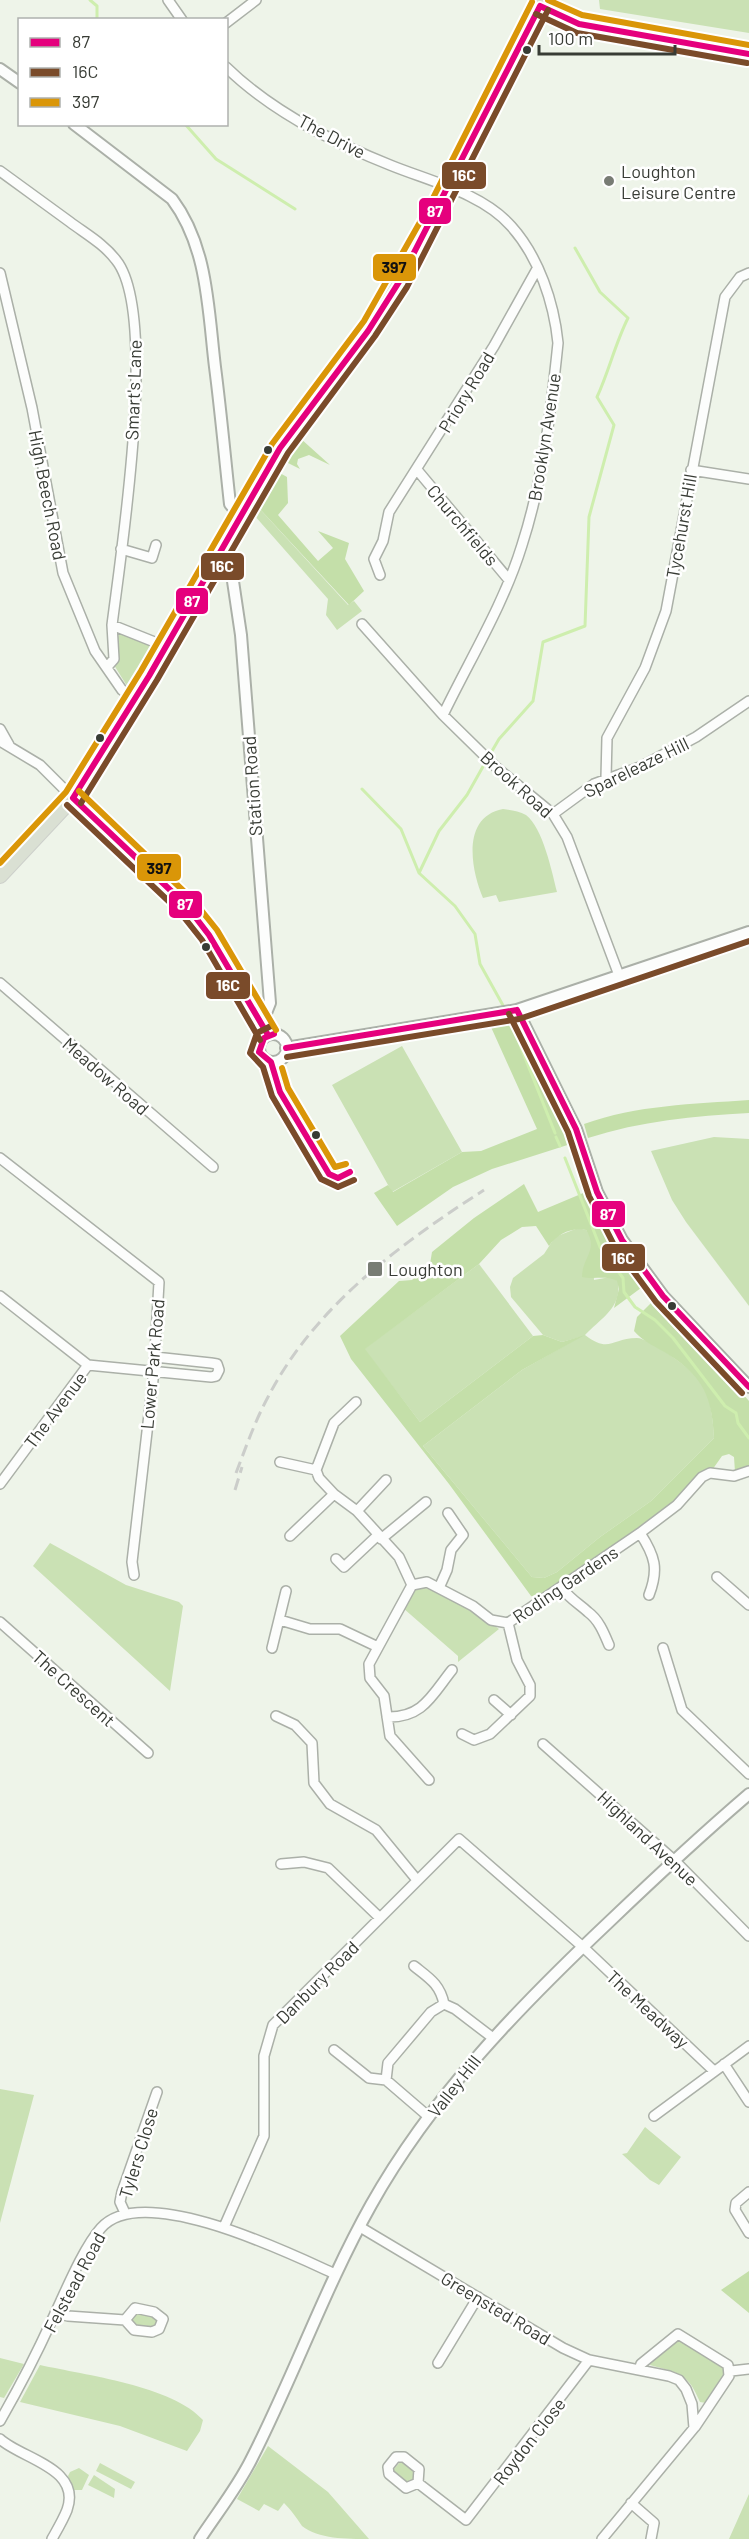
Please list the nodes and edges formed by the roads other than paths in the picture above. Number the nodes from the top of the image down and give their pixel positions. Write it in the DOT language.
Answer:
graph roads {
  1 [pos="168,0"];
  2 [pos="256,0"];
  3 [pos="542,3"];
  4 [pos="181,18"];
  5 [pos="228,21"];
  6 [pos="749,54"];
  7 [pos="0,69"];
  8 [pos="228,69"];
  9 [pos="18,82"];
  10 [pos="77,126"];
  11 [pos="0,171"];
  12 [pos="448,188"];
  13 [pos="537,268"];
  14 [pos="0,273"];
  15 [pos="749,273"];
  16 [pos="691,470"];
  17 [pos="418,471"];
  18 [pos="749,478"];
  19 [pos="240,516"];
  20 [pos="156,545"];
  21 [pos="121,549"];
  22 [pos="219,554"];
  23 [pos="380,575"];
  24 [pos="509,580"];
  25 [pos="362,624"];
  26 [pos="112,625"];
  27 [pos="167,647"];
  28 [pos="107,667"];
  29 [pos="134,700"];
  30 [pos="749,701"];
  31 [pos="443,715"];
  32 [pos="0,729"];
  33 [pos="0,741"];
  34 [pos="10,747"];
  35 [pos="606,778"];
  36 [pos="73,798"];
  37 [pos="553,814"];
  38 [pos="0,876"];
  39 [pos="749,932"];
  40 [pos="620,978"];
  41 [pos="0,983"];
  42 [pos="509,1011"];
  43 [pos="262,1023"];
  44 [pos="268,1035"];
  45 [pos="286,1048"];
  46 [pos="0,1158"];
  47 [pos="213,1167"];
  48 [pos="0,1296"];
  49 [pos="155,1358"];
  50 [pos="88,1365"];
  51 [pos="154,1371"];
  52 [pos="749,1387"];
  53 [pos="356,1402"];
  54 [pos="280,1462"];
  55 [pos="316,1470"];
  56 [pos="749,1471"];
  57 [pos="386,1480"];
  58 [pos="0,1484"];
  59 [pos="334,1494"];
  60 [pos="426,1502"];
  61 [pos="357,1511"];
  62 [pos="448,1514"];
  63 [pos="640,1533"];
  64 [pos="290,1536"];
  65 [pos="379,1538"];
  66 [pos="336,1559"];
  67 [pos="134,1575"];
  68 [pos="717,1577"];
  69 [pos="412,1585"];
  70 [pos="439,1588"];
  71 [pos="562,1588"];
  72 [pos="286,1591"];
  73 [pos="649,1595"];
  74 [pos="749,1605"];
  75 [pos="280,1620"];
  76 [pos="0,1622"];
  77 [pos="508,1623"];
  78 [pos="609,1646"];
  79 [pos="378,1647"];
  80 [pos="272,1648"];
  81 [pos="663,1648"];
  82 [pos="452,1670"];
  83 [pos="494,1700"];
  84 [pos="511,1714"];
  85 [pos="276,1716"];
  86 [pos="387,1717"];
  87 [pos="462,1734"];
  88 [pos="543,1744"];
  89 [pos="148,1753"];
  90 [pos="749,1773"];
  91 [pos="429,1780"];
  92 [pos="749,1794"];
  93 [pos="459,1839"];
  94 [pos="675,1861"];
  95 [pos="281,1863"];
  96 [pos="417,1880"];
  97 [pos="380,1918"];
  98 [pos="749,1936"];
  99 [pos="583,1947"];
  100 [pos="414,1966"];
  101 [pos="444,2004"];
  102 [pos="493,2038"];
  103 [pos="749,2046"];
  104 [pos="334,2050"];
  105 [pos="724,2064"];
  106 [pos="714,2071"];
  107 [pos="386,2080"];
  108 [pos="157,2092"];
  109 [pos="749,2102"];
  110 [pos="654,2116"];
  111 [pos="429,2117"];
  112 [pos="749,2193"];
  113 [pos="124,2213"];
  114 [pos="224,2227"];
  115 [pos="360,2227"];
  116 [pos="749,2233"];
  117 [pos="336,2274"];
  118 [pos="478,2297"];
  119 [pos="55,2313"];
  120 [pos="124,2320"];
  121 [pos="589,2360"];
  122 [pos="438,2363"];
  123 [pos="749,2369"];
  124 [pos="639,2370"];
  125 [pos="730,2371"];
  126 [pos="0,2421"];
  127 [pos="694,2428"];
  128 [pos="0,2439"];
  129 [pos="418,2483"];
  130 [pos="631,2503"];
  131 [pos="466,2520"];
  132 [pos="459,2529"];
  133 [pos="52,2539"];
  134 [pos="200,2539"];
  135 [pos="602,2539"];
  136 [pos="651,2539"];
  1 -- 4 [label="street"];
  2 -- 5 [label="street"];
  3 -- 6 [label="street"];
  3 -- 12 [label="main road"];
  7 -- 9 [label="street"];
  8 -- 12 [label="street, The Drive"];
  10 -- 19 [label="street"];
  11 -- 21 [label="street, Smart's Lane"];
  12 -- 13 [label="street, Brooklyn Avenue"];
  12 -- 19 [label="main road"];
  13 -- 17 [label="street, Priory Road"];
  13 -- 24 [label="street, Brooklyn Avenue"];
  14 -- 28 [label="street, High Beech Road"];
  15 -- 16 [label="street, Tycehurst Hill"];
  16 -- 18 [label="street"];
  16 -- 35 [label="street, Tycehurst Hill"];
  17 -- 23 [label="street, Priory Road"];
  17 -- 24 [label="street, Churchfields"];
  19 -- 22 [label="main road"];
  20 -- 21 [label="street"];
  21 -- 26 [label="street, Smart's Lane"];
  22 -- 27 [label="main road"];
  22 -- 43 [label="street, Station Road"];
  24 -- 31 [label="street, Brooklyn Avenue"];
  25 -- 31 [label="street, Brook Road"];
  26 -- 27 [label="street"];
  26 -- 28 [label="street, Smart's Lane"];
  27 -- 29 [label="main road"];
  28 -- 29 [label="street, High Beech Road"];
  29 -- 36 [label="main road"];
  30 -- 35 [label="street, Spareleaze Hill"];
  31 -- 37 [label="street, Brook Road"];
  32 -- 34 [label="street"];
  33 -- 34 [label="street"];
  34 -- 36 [label="street"];
  35 -- 37 [label="street, Spareleaze Hill"];
  36 -- 38 [label="main road"];
  36 -- 43 [label="street"];
  37 -- 40 [label="street, Brook Road"];
  39 -- 40 [label="street"];
  40 -- 42 [label="street"];
  41 -- 47 [label="street, Meadow Road"];
  42 -- 45 [label="street"];
  42 -- 52 [label="street"];
  43 -- 44 [label="street"];
  44 -- 45 [label="street"];
  44 -- 45 [label="street"];
  46 -- 49 [label="street, Lower Park Road"];
  48 -- 50 [label="street"];
  49 -- 51 [label="street, Lower Park Road"];
  49 -- 51 [label="street"];
  50 -- 51 [label="street"];
  50 -- 58 [label="street, The Avenue"];
  51 -- 67 [label="street, Lower Park Road"];
  53 -- 55 [label="street"];
  54 -- 55 [label="street"];
  55 -- 59 [label="street"];
  56 -- 63 [label="street, Roding Gardens"];
  57 -- 61 [label="street"];
  59 -- 61 [label="street"];
  59 -- 64 [label="street"];
  60 -- 65 [label="street"];
  61 -- 65 [label="street"];
  62 -- 70 [label="street"];
  63 -- 71 [label="street, Roding Gardens"];
  63 -- 73 [label="street"];
  65 -- 66 [label="street"];
  65 -- 69 [label="street"];
  68 -- 74 [label="street"];
  69 -- 70 [label="street, Roding Gardens"];
  69 -- 79 [label="street"];
  70 -- 77 [label="street, Roding Gardens"];
  71 -- 77 [label="street, Roding Gardens"];
  71 -- 78 [label="street"];
  72 -- 75 [label="street"];
  75 -- 79 [label="street"];
  75 -- 80 [label="street"];
  76 -- 89 [label="street, The Crescent"];
  77 -- 84 [label="street"];
  79 -- 86 [label="street"];
  81 -- 90 [label="street"];
  82 -- 86 [label="street"];
  83 -- 84 [label="street"];
  84 -- 87 [label="street"];
  85 -- 96 [label="street"];
  86 -- 91 [label="street"];
  88 -- 94 [label="street, Highland Avenue"];
  92 -- 94 [label="street, Valley Hill"];
  93 -- 96 [label="street, Danbury Road"];
  93 -- 99 [label="street, The Meadway"];
  94 -- 98 [label="street, Highland Avenue"];
  94 -- 99 [label="street, Valley Hill"];
  95 -- 97 [label="street"];
  96 -- 97 [label="street, Danbury Road"];
  97 -- 114 [label="street, Danbury Road"];
  99 -- 102 [label="street, Valley Hill"];
  99 -- 106 [label="street, The Meadway"];
  100 -- 101 [label="street"];
  101 -- 102 [label="street"];
  101 -- 107 [label="street"];
  102 -- 111 [label="street, Valley Hill"];
  103 -- 105 [label="street"];
  104 -- 107 [label="street"];
  105 -- 106 [label="street"];
  105 -- 109 [label="street"];
  106 -- 110 [label="street"];
  107 -- 111 [label="street"];
  108 -- 113 [label="street, Tylers Close"];
  111 -- 115 [label="street, Valley Hill"];
  112 -- 116 [label="street"];
  113 -- 114 [label="street"];
  113 -- 119 [label="street, Felstead Road"];
  114 -- 117 [label="street"];
  115 -- 117 [label="street, Valley Hill"];
  115 -- 118 [label="street, Greensted Road"];
  117 -- 134 [label="street, Valley Hill"];
  118 -- 121 [label="street, Greensted Road"];
  118 -- 122 [label="street"];
  119 -- 120 [label="street"];
  119 -- 126 [label="street, Felstead Road"];
  121 -- 124 [label="street, Greensted Road"];
  121 -- 131 [label="street, Roydon Close"];
  123 -- 125 [label="street"];
  124 -- 125 [label="street"];
  124 -- 127 [label="street, Greensted Road"];
  125 -- 127 [label="street"];
  127 -- 130 [label="street"];
  128 -- 133 [label="street"];
  129 -- 131 [label="street"];
  130 -- 135 [label="street"];
  130 -- 136 [label="street"];
  131 -- 132 [label="street, Roydon Close"];
}
